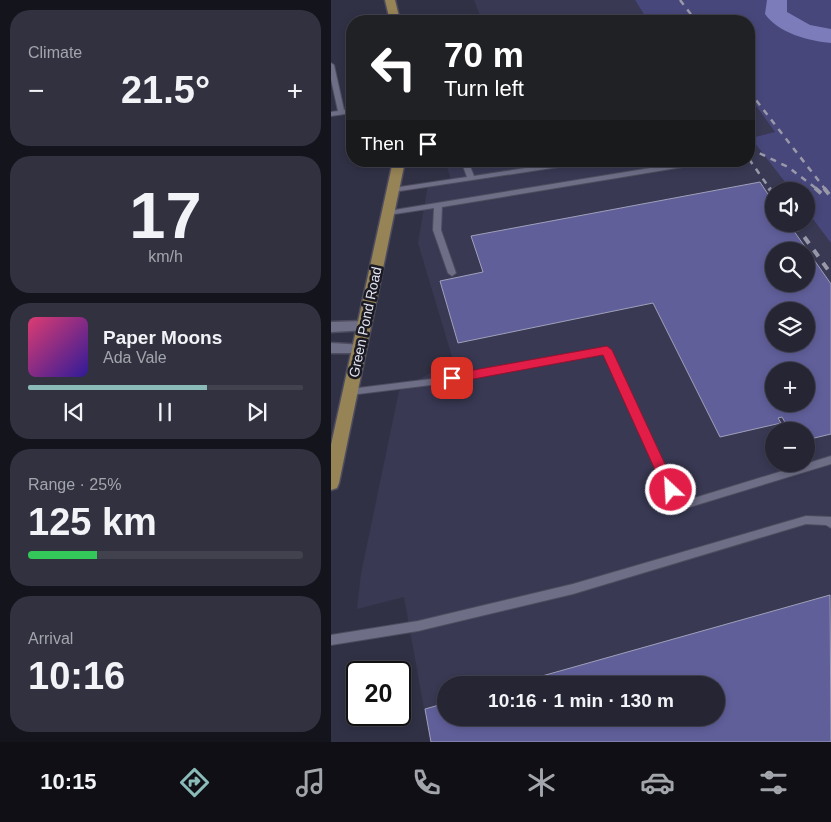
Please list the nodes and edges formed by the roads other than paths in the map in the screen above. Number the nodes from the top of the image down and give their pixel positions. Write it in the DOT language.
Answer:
graph roads {
  1 [pos="390,0"];
  2 [pos="394,15"];
  3 [pos="331,65"];
  4 [pos="341,111"];
  5 [pos="346,111"];
  6 [pos="331,114"];
  7 [pos="398,167"];
  8 [pos="466,167"];
  9 [pos="549,167"];
  10 [pos="670,167"];
  11 [pos="471,180"];
  12 [pos="393,190"];
  13 [pos="438,205"];
  14 [pos="388,213"];
  15 [pos="452,273"];
  16 [pos="363,326"];
  17 [pos="331,327"];
  18 [pos="331,348"];
  19 [pos="359,349"];
  20 [pos="351,392"];
  21 [pos="831,460"];
  22 [pos="331,483"];
  23 [pos="831,524"];
  24 [pos="331,640"];
  1 -- 2 [label="main road"];
  3 -- 4 [label="lane"];
  4 -- 5 [label="lane"];
  4 -- 6 [label="lane"];
  7 -- 12 [label="main road, Green Pond Road"];
  8 -- 11 [label="lane"];
  9 -- 11 [label="lane"];
  10 -- 13 [label="lane"];
  11 -- 12 [label="lane"];
  12 -- 14 [label="main road, Green Pond Road"];
  13 -- 14 [label="lane"];
  13 -- 15 [label="lane"];
  14 -- 16 [label="main road, Green Pond Road"];
  16 -- 17 [label="street"];
  16 -- 19 [label="main road, Green Pond Road"];
  18 -- 19 [label="street"];
  19 -- 20 [label="main road, Green Pond Road"];
  20 -- 21 [label="lane"];
  20 -- 22 [label="main road, Green Pond Road"];
  23 -- 24 [label="lane"];
}
